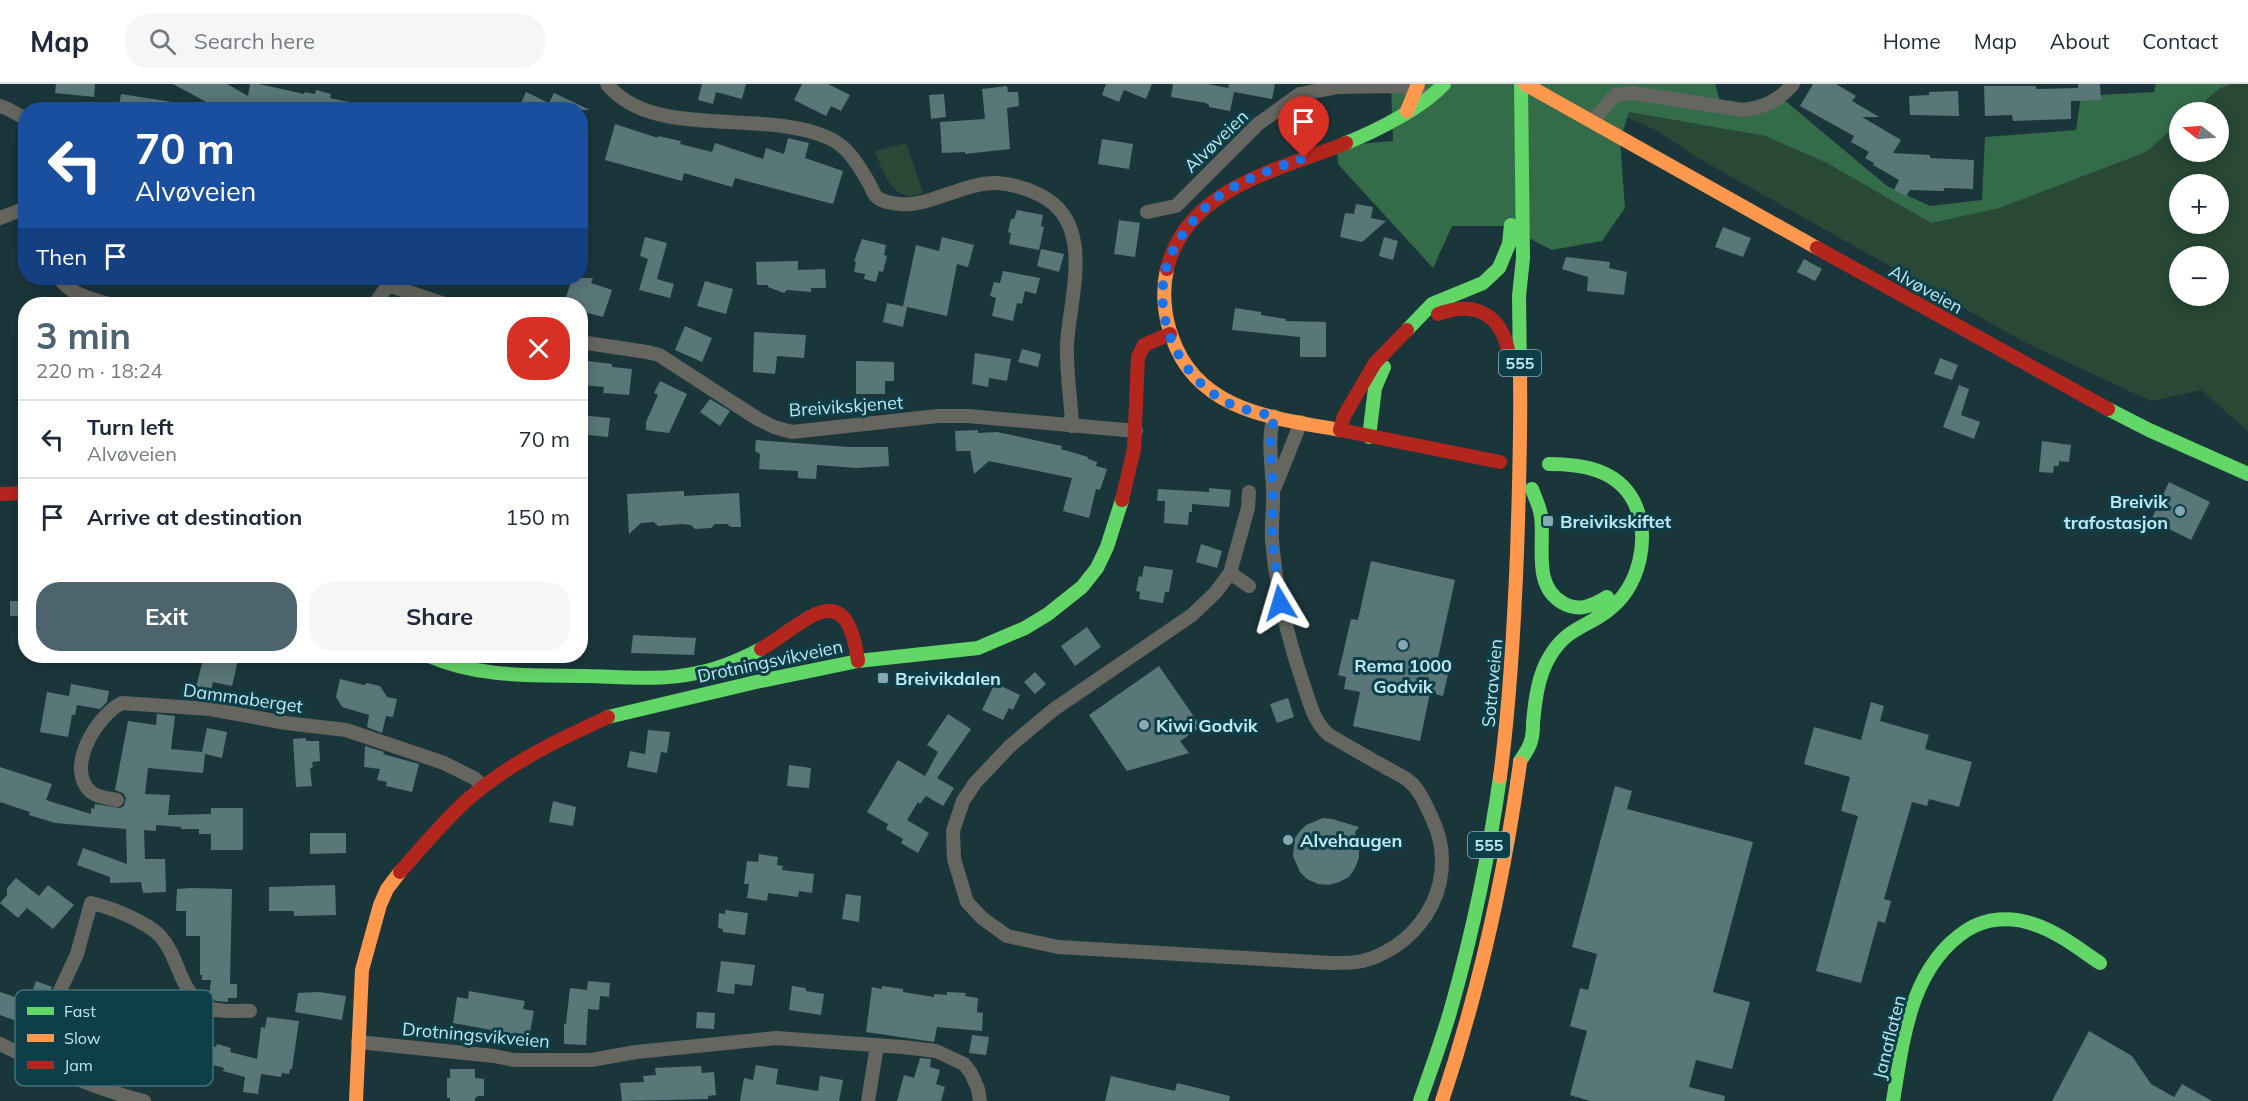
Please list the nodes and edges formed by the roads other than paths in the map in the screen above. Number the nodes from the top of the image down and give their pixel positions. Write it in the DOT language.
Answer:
graph roads {
  1 [pos="607,84"];
  2 [pos="1444,84"];
  3 [pos="1521,84"];
  4 [pos="1526,84"];
  5 [pos="1793,84"];
  6 [pos="1417,86"];
  7 [pos="1428,98"];
  8 [pos="0,106"];
  9 [pos="1407,111"];
  10 [pos="18,115"];
  11 [pos="1593,121"];
  12 [pos="18,211"];
  13 [pos="1147,212"];
  14 [pos="0,218"];
  15 [pos="1517,230"];
  16 [pos="1523,258"];
  17 [pos="64,285"];
  18 [pos="90,297"];
  19 [pos="380,297"];
  20 [pos="423,297"];
  21 [pos="1413,325"];
  22 [pos="1170,334"];
  23 [pos="588,343"];
  24 [pos="1393,346"];
  25 [pos="1274,416"];
  26 [pos="1301,422"];
  27 [pos="1072,426"];
  28 [pos="1340,430"];
  29 [pos="1136,431"];
  30 [pos="1369,437"];
  31 [pos="1500,462"];
  32 [pos="1549,464"];
  33 [pos="1520,468"];
  34 [pos="2248,474"];
  35 [pos="1532,489"];
  36 [pos="1273,491"];
  37 [pos="1249,492"];
  38 [pos="18,493"];
  39 [pos="0,494"];
  40 [pos="1230,573"];
  41 [pos="1532,583"];
  42 [pos="1628,585"];
  43 [pos="1249,586"];
  44 [pos="858,661"];
  45 [pos="447,663"];
  46 [pos="1528,668"];
  47 [pos="1520,761"];
  48 [pos="483,786"];
  49 [pos="117,800"];
  50 [pos="2100,963"];
  51 [pos="60,990"];
  52 [pos="188,990"];
  53 [pos="213,1009"];
  54 [pos="250,1011"];
  55 [pos="358,1042"];
  56 [pos="0,1044"];
  57 [pos="877,1046"];
  58 [pos="15,1051"];
  59 [pos="96,1086"];
  60 [pos="142,1101"];
  61 [pos="356,1101"];
  62 [pos="868,1101"];
  63 [pos="980,1101"];
  64 [pos="1420,1101"];
  65 [pos="1442,1101"];
  66 [pos="1893,1101"];
  1 -- 27 [label="street"];
  2 -- 7 [label="main road"];
  3 -- 15 [label="main road, 555"];
  4 -- 11 [label="main road, Alvøveien"];
  5 -- 11 [label="street"];
  6 -- 7 [label="street"];
  6 -- 9 [label="main road"];
  6 -- 13 [label="street, Alvøveien"];
  7 -- 9 [label="main road"];
  8 -- 10 [label="street"];
  9 -- 22 [label="main road"];
  11 -- 34 [label="main road, Alvøveien"];
  12 -- 14 [label="street"];
  15 -- 16 [label="main road, Sotraveien / 555"];
  15 -- 21 [label="main road, 555"];
  16 -- 33 [label="main road, Sotraveien / 555"];
  16 -- 35 [label="main road, Sotraveien / 555"];
  17 -- 18 [label="street"];
  19 -- 20 [label="street"];
  21 -- 24 [label="main road, 555"];
  21 -- 33 [label="main road, 555"];
  22 -- 25 [label="main road"];
  22 -- 29 [label="main road, Drotningsvikveien"];
  23 -- 27 [label="street, Breivikskjenet"];
  24 -- 28 [label="main road, 555"];
  24 -- 30 [label="main road, 555"];
  25 -- 26 [label="main road"];
  25 -- 36 [label="street"];
  26 -- 28 [label="main road"];
  26 -- 36 [label="street"];
  27 -- 29 [label="street, Breivikskjenet"];
  28 -- 30 [label="main road"];
  29 -- 44 [label="main road, Drotningsvikveien"];
  30 -- 31 [label="main road"];
  32 -- 42 [label="main road, 555"];
  33 -- 64 [label="main road, Sotraveien / 555"];
  35 -- 41 [label="main road, Sotraveien / 555"];
  35 -- 42 [label="main road, 555"];
  36 -- 40 [label="street"];
  37 -- 40 [label="street"];
  38 -- 39 [label="main road"];
  40 -- 43 [label="street"];
  42 -- 47 [label="main road, 555"];
  44 -- 45 [label="main road"];
  44 -- 48 [label="main road, Drotningsvikveien"];
  46 -- 47 [label="main road, Sotraveien / 555"];
  47 -- 65 [label="main road, Sotraveien / 555"];
  48 -- 49 [label="street, Dammaberget"];
  48 -- 55 [label="main road, Drotningsvikveien"];
  50 -- 66 [label="main road, Janaflaten"];
  51 -- 52 [label="street"];
  53 -- 54 [label="street"];
  55 -- 57 [label="street, Drotningsvikveien"];
  55 -- 61 [label="main road, Drotningsvikveien"];
  56 -- 58 [label="street"];
  57 -- 62 [label="street"];
  57 -- 63 [label="street, Drotningsvikveien"];
  59 -- 60 [label="street"];
}
